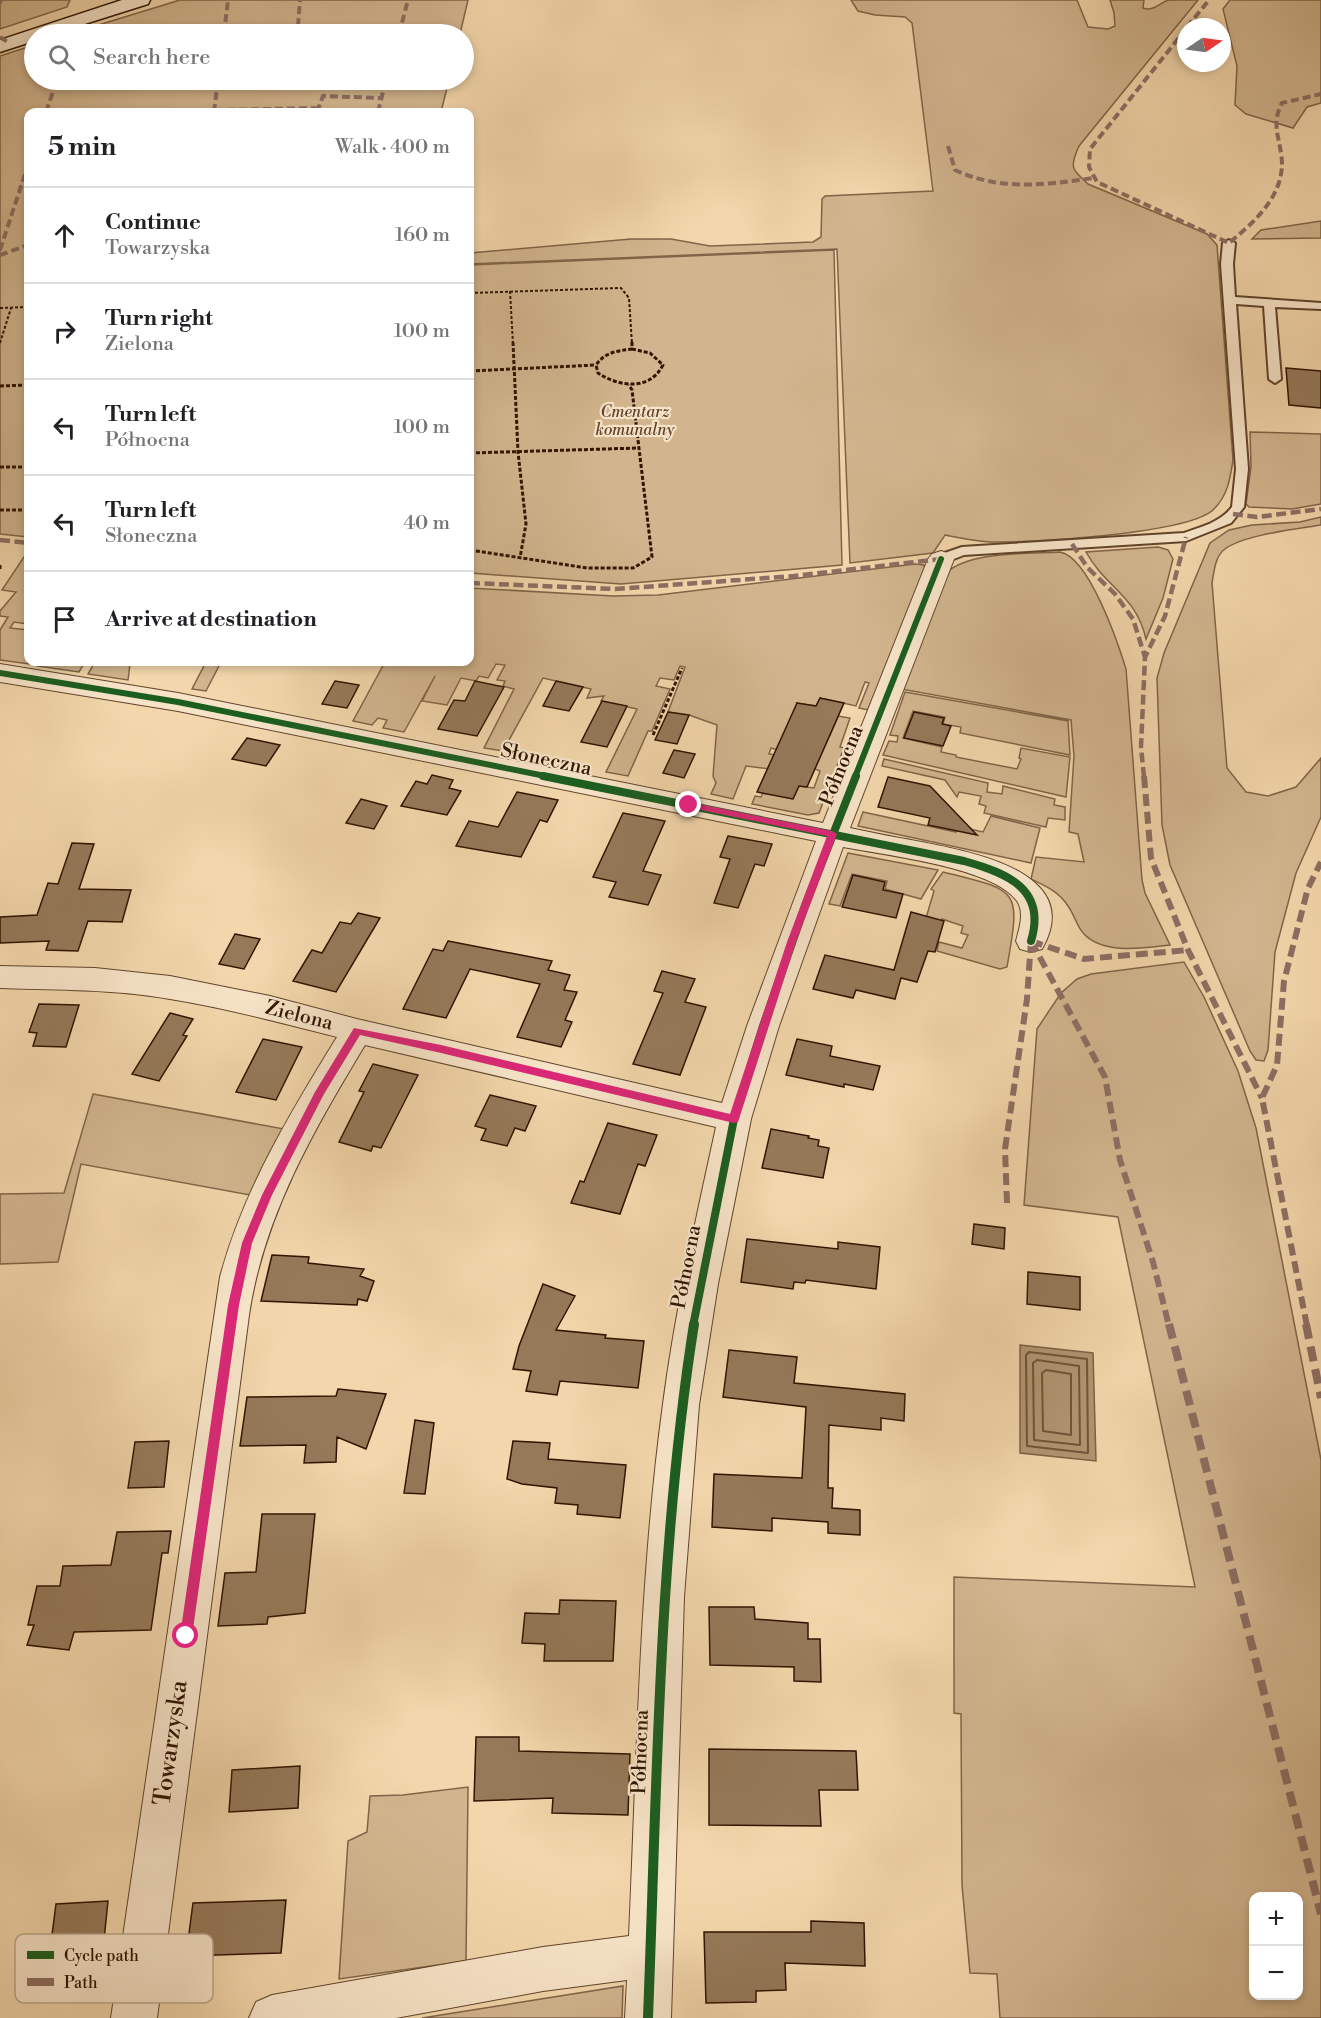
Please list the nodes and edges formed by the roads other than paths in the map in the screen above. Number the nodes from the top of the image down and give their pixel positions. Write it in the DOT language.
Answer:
graph roads {
  1 [pos="141,0"];
  2 [pos="68,24"];
  3 [pos="24,38"];
  4 [pos="0,46"];
  5 [pos="1229,243"];
  6 [pos="1229,300"];
  7 [pos="1269,303"];
  8 [pos="1321,306"];
  9 [pos="1275,379"];
  10 [pos="941,559"];
  11 [pos="0,673"];
  12 [pos="832,834"];
  13 [pos="1031,942"];
  14 [pos="0,977"];
  15 [pos="357,1031"];
  16 [pos="734,1119"];
  17 [pos="146,1934"];
  18 [pos="650,1955"];
  19 [pos="136,2003"];
  20 [pos="134,2018"];
  21 [pos="272,2018"];
  22 [pos="648,2018"];
  1 -- 2 [label="street"];
  3 -- 4 [label="street"];
  5 -- 6 [label="lane"];
  6 -- 7 [label="lane"];
  6 -- 10 [label="lane"];
  7 -- 8 [label="lane"];
  7 -- 9 [label="lane"];
  10 -- 12 [label="street, Północna"];
  11 -- 12 [label="street, Słoneczna"];
  12 -- 13 [label="street, Słoneczna"];
  12 -- 16 [label="street, Północna"];
  14 -- 15 [label="street, Zielona"];
  15 -- 16 [label="street, Zielona"];
  15 -- 17 [label="street, Towarzyska"];
  16 -- 18 [label="street, Północna"];
  18 -- 21 [label="street"];
  18 -- 22 [label="street, Północna"];
  19 -- 20 [label="street, Towarzyska"];
}
